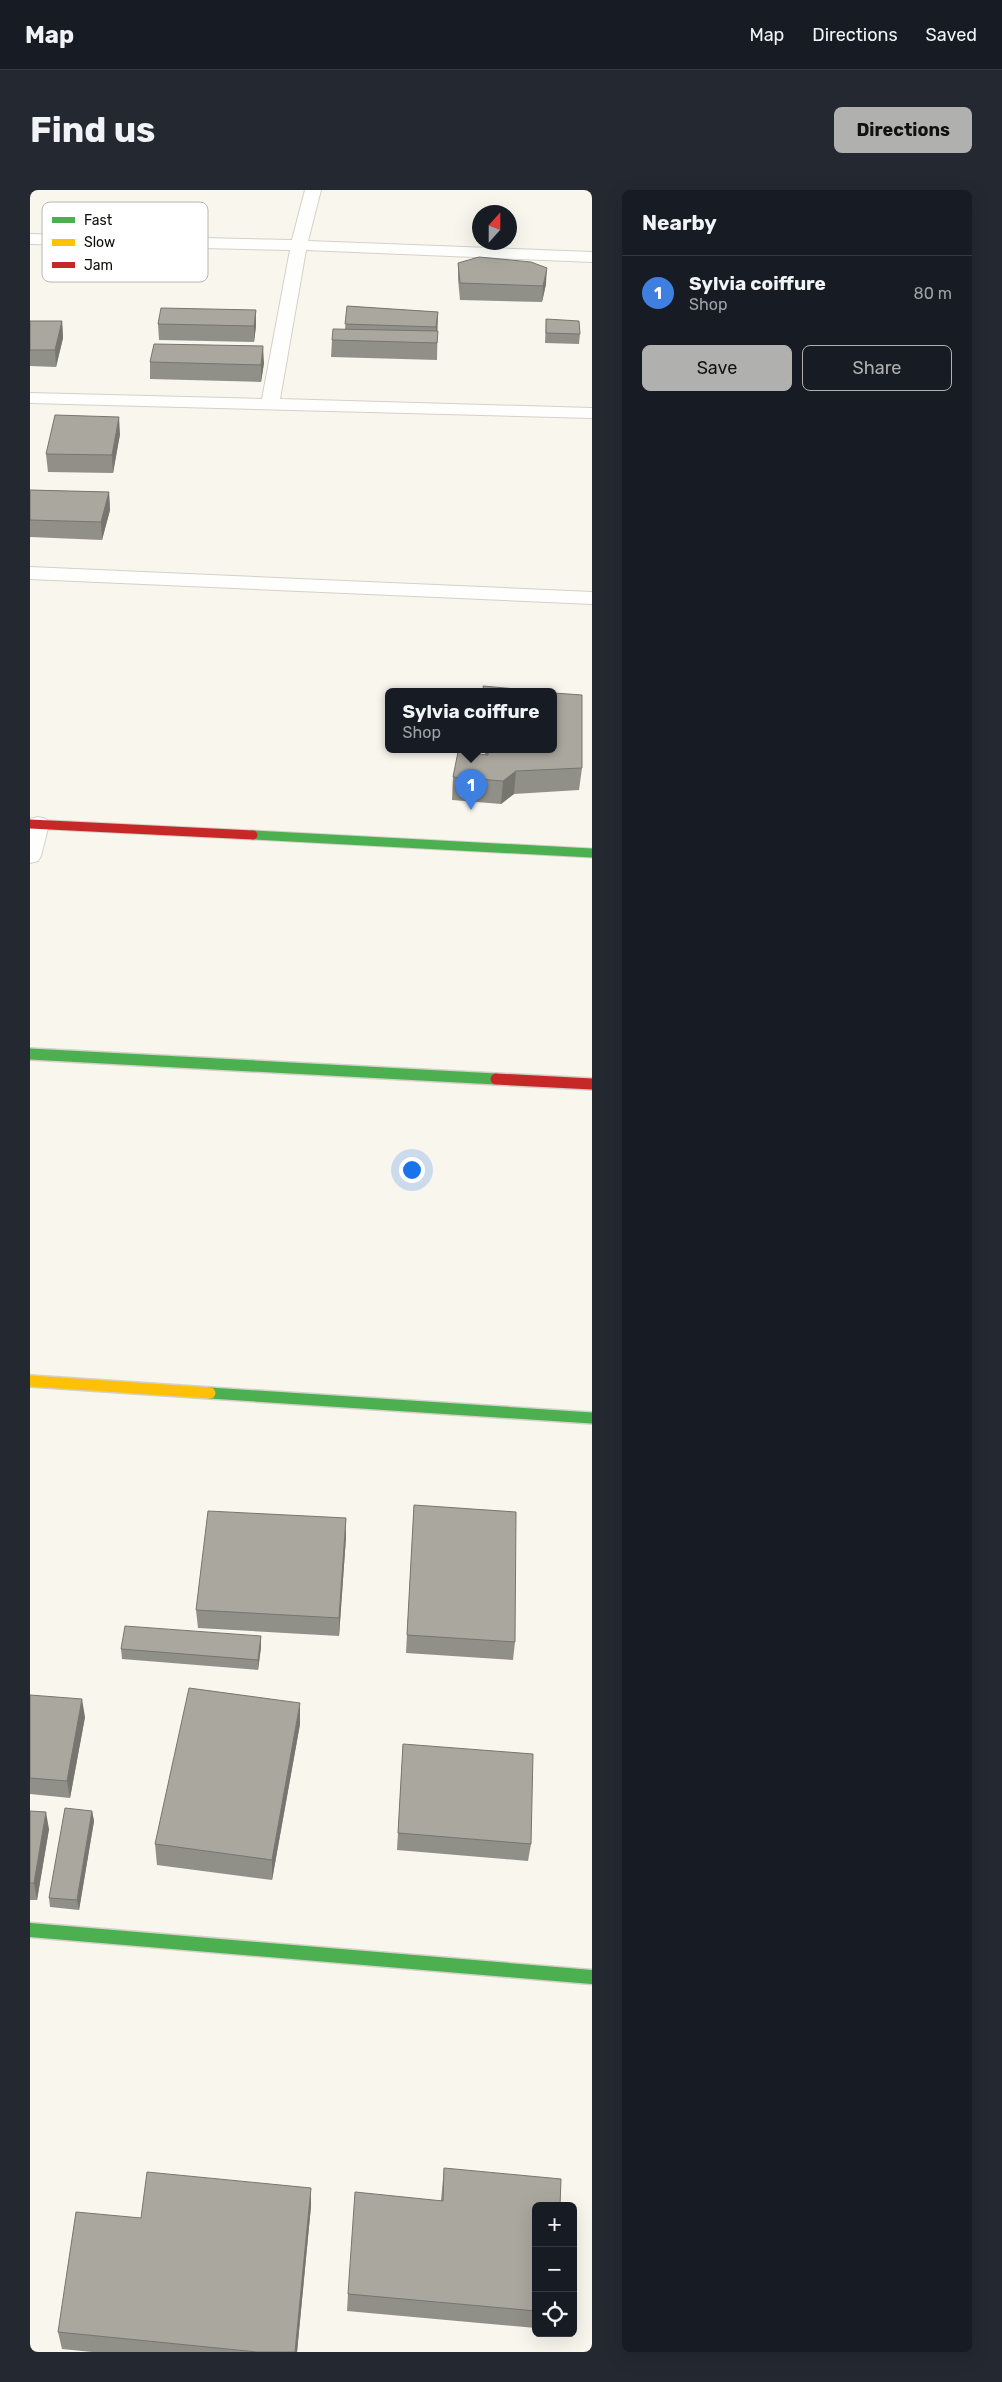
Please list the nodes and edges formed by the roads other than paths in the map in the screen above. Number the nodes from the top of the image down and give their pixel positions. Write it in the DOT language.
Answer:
graph roads {
  1 [pos="312,190"];
  2 [pos="208,244"];
  3 [pos="299,246"];
  4 [pos="592,257"];
  5 [pos="30,398"];
  6 [pos="270,406"];
  7 [pos="592,413"];
  8 [pos="30,573"];
  9 [pos="592,598"];
  10 [pos="34,824"];
  11 [pos="592,853"];
  12 [pos="30,856"];
  13 [pos="30,1054"];
  14 [pos="592,1084"];
  15 [pos="30,1381"];
  16 [pos="592,1418"];
  17 [pos="30,1930"];
  18 [pos="592,1977"];
  1 -- 3 [label="street"];
  2 -- 3 [label="street"];
  3 -- 4 [label="street"];
  3 -- 6 [label="street"];
  5 -- 6 [label="street"];
  6 -- 7 [label="street"];
  8 -- 9 [label="street"];
  10 -- 11 [label="street"];
  10 -- 12 [label="street"];
  13 -- 14 [label="street"];
  15 -- 16 [label="street"];
  17 -- 18 [label="street"];
}
